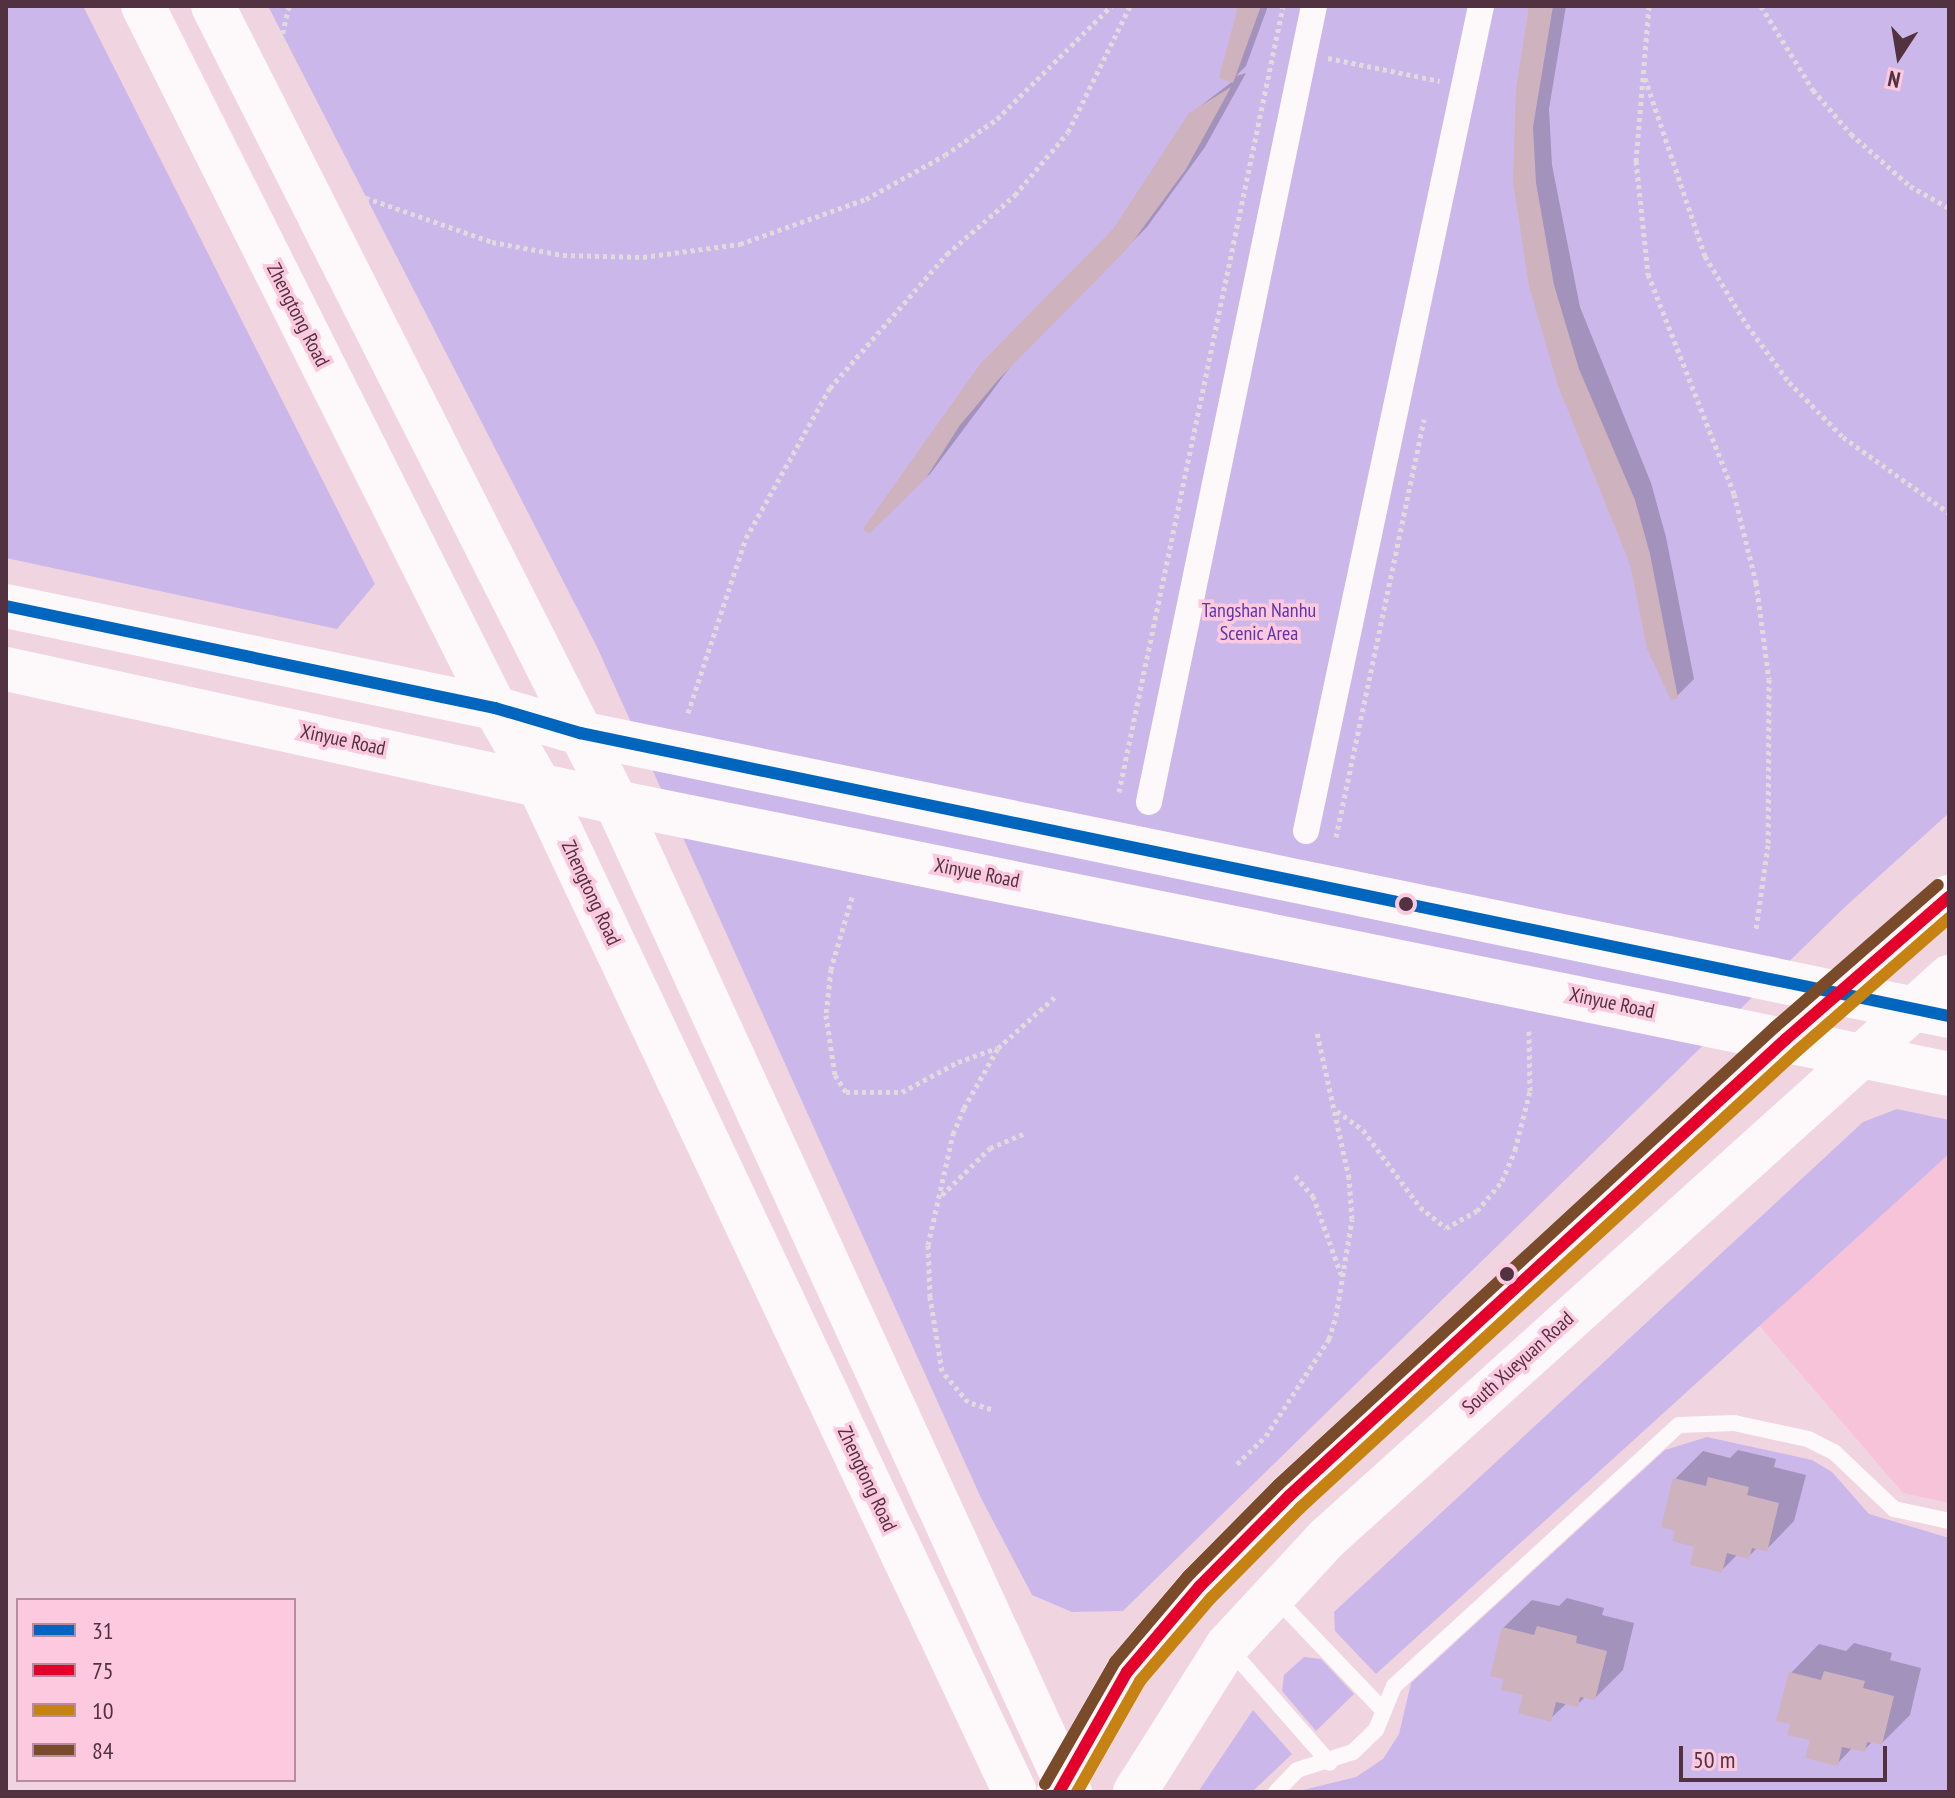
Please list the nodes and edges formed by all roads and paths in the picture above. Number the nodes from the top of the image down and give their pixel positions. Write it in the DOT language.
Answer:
graph roads {
  1 [pos="213,6"];
  2 [pos="289,6"];
  3 [pos="1111,6"];
  4 [pos="1130,6"];
  5 [pos="1283,6"];
  6 [pos="1314,6"];
  7 [pos="1481,6"];
  8 [pos="1649,6"];
  9 [pos="1761,6"];
  10 [pos="148,8"];
  11 [pos="1274,46"];
  12 [pos="279,49"];
  13 [pos="1304,53"];
  14 [pos="1643,73"];
  15 [pos="1465,86"];
  16 [pos="358,195"];
  17 [pos="1949,208"];
  18 [pos="1949,513"];
  19 [pos="6,606"];
  20 [pos="6,669"];
  21 [pos="495,708"];
  22 [pos="688,713"];
  23 [pos="580,733"];
  24 [pos="537,781"];
  25 [pos="1119,792"];
  26 [pos="616,802"];
  27 [pos="1149,802"];
  28 [pos="1306,831"];
  29 [pos="852,897"];
  30 [pos="1949,897"];
  31 [pos="1756,929"];
  32 [pos="1949,977"];
  33 [pos="1841,994"];
  34 [pos="1057,995"];
  35 [pos="1932,1012"];
  36 [pos="1529,1031"];
  37 [pos="1317,1032"];
  38 [pos="1786,1039"];
  39 [pos="998,1048"];
  40 [pos="1863,1056"];
  41 [pos="1949,1074"];
  42 [pos="1336,1110"];
  43 [pos="1023,1134"];
  44 [pos="1295,1176"];
  45 [pos="941,1196"];
  46 [pos="1341,1275"];
  47 [pos="991,1409"];
  48 [pos="1237,1464"];
  49 [pos="1949,1521"];
  50 [pos="1273,1596"];
  51 [pos="1227,1646"];
  52 [pos="1383,1710"];
  53 [pos="1330,1763"];
  54 [pos="1065,1786"];
  55 [pos="1015,1792"];
  56 [pos="1135,1792"];
  57 [pos="1276,1792"];
  1 -- 23 [label="main road"];
  2 -- 12 [label="path"];
  3 -- 16 [label="path"];
  4 -- 22 [label="path"];
  5 -- 11 [label="path"];
  6 -- 13 [label="street"];
  7 -- 15 [label="street"];
  8 -- 14 [label="path"];
  9 -- 17 [label="path"];
  10 -- 21 [label="main road, Zhengtong Road"];
  11 -- 13 [label="path"];
  11 -- 25 [label="path"];
  13 -- 15 [label="path"];
  13 -- 27 [label="street"];
  14 -- 18 [label="path"];
  14 -- 31 [label="path"];
  15 -- 28 [label="street"];
  19 -- 21 [label="main road"];
  20 -- 24 [label="main road, Xinyue Road"];
  21 -- 23 [label="main road"];
  21 -- 24 [label="main road, Zhengtong Road"];
  23 -- 26 [label="main road"];
  23 -- 33 [label="main road"];
  24 -- 26 [label="main road, Xinyue Road"];
  24 -- 55 [label="main road, Zhengtong Road"];
  26 -- 38 [label="main road, Xinyue Road"];
  26 -- 54 [label="main road"];
  29 -- 39 [label="path"];
  30 -- 33 [label="main road"];
  32 -- 35 [label="main road, South Xueyuan Road"];
  33 -- 35 [label="main road"];
  33 -- 38 [label="main road"];
  34 -- 39 [label="path"];
  35 -- 40 [label="main road, South Xueyuan Road"];
  36 -- 42 [label="path"];
  37 -- 42 [label="path"];
  38 -- 40 [label="main road, Xinyue Road"];
  38 -- 54 [label="main road"];
  39 -- 45 [label="path"];
  40 -- 41 [label="main road, Xinyue Road"];
  40 -- 50 [label="main road, South Xueyuan Road"];
  42 -- 46 [label="path"];
  43 -- 45 [label="path"];
  44 -- 46 [label="path"];
  45 -- 47 [label="path"];
  46 -- 48 [label="path"];
  49 -- 52 [label="lane"];
  50 -- 51 [label="main road, South Xueyuan Road"];
  50 -- 52 [label="lane"];
  51 -- 53 [label="lane"];
  51 -- 56 [label="main road, South Xueyuan Road"];
  52 -- 53 [label="lane"];
  53 -- 57 [label="lane"];
}
